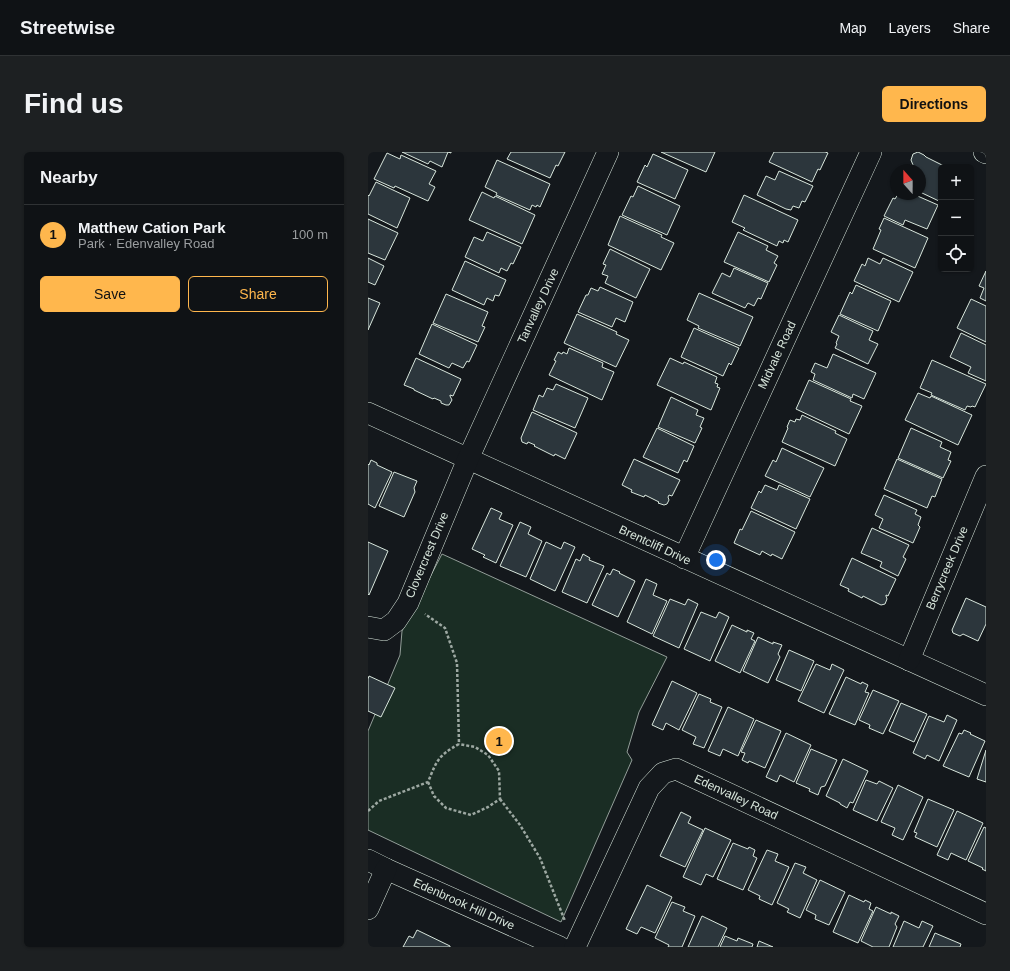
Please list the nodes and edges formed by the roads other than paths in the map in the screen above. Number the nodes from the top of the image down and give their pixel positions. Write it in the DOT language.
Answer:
graph roads {
  1 [pos="608,152"];
  2 [pos="871,152"];
  3 [pos="368,413"];
  4 [pos="468,459"];
  5 [pos="986,476"];
  6 [pos="684,558"];
  7 [pos="368,627"];
  8 [pos="909,660"];
  9 [pos="986,695"];
  10 [pos="368,860"];
  11 [pos="386,870"];
  12 [pos="368,909"];
  13 [pos="986,914"];
  14 [pos="560,947"];
  15 [pos="576,947"];
  1 -- 4 [label="street, Tanvalley Drive"];
  2 -- 6 [label="street, Midvale Road"];
  3 -- 4 [label="street, Brentcliff Drive"];
  4 -- 6 [label="street, Brentcliff Drive"];
  4 -- 7 [label="street, Clovercrest Drive"];
  5 -- 8 [label="street, Berrycreek Drive"];
  6 -- 8 [label="street, Brentcliff Drive"];
  8 -- 9 [label="street, Brentcliff Drive"];
  10 -- 11 [label="street, Edenbrook Hill Drive"];
  11 -- 12 [label="street"];
  11 -- 14 [label="street, Edenbrook Hill Drive"];
  13 -- 15 [label="street, Edenvalley Road"];
}
